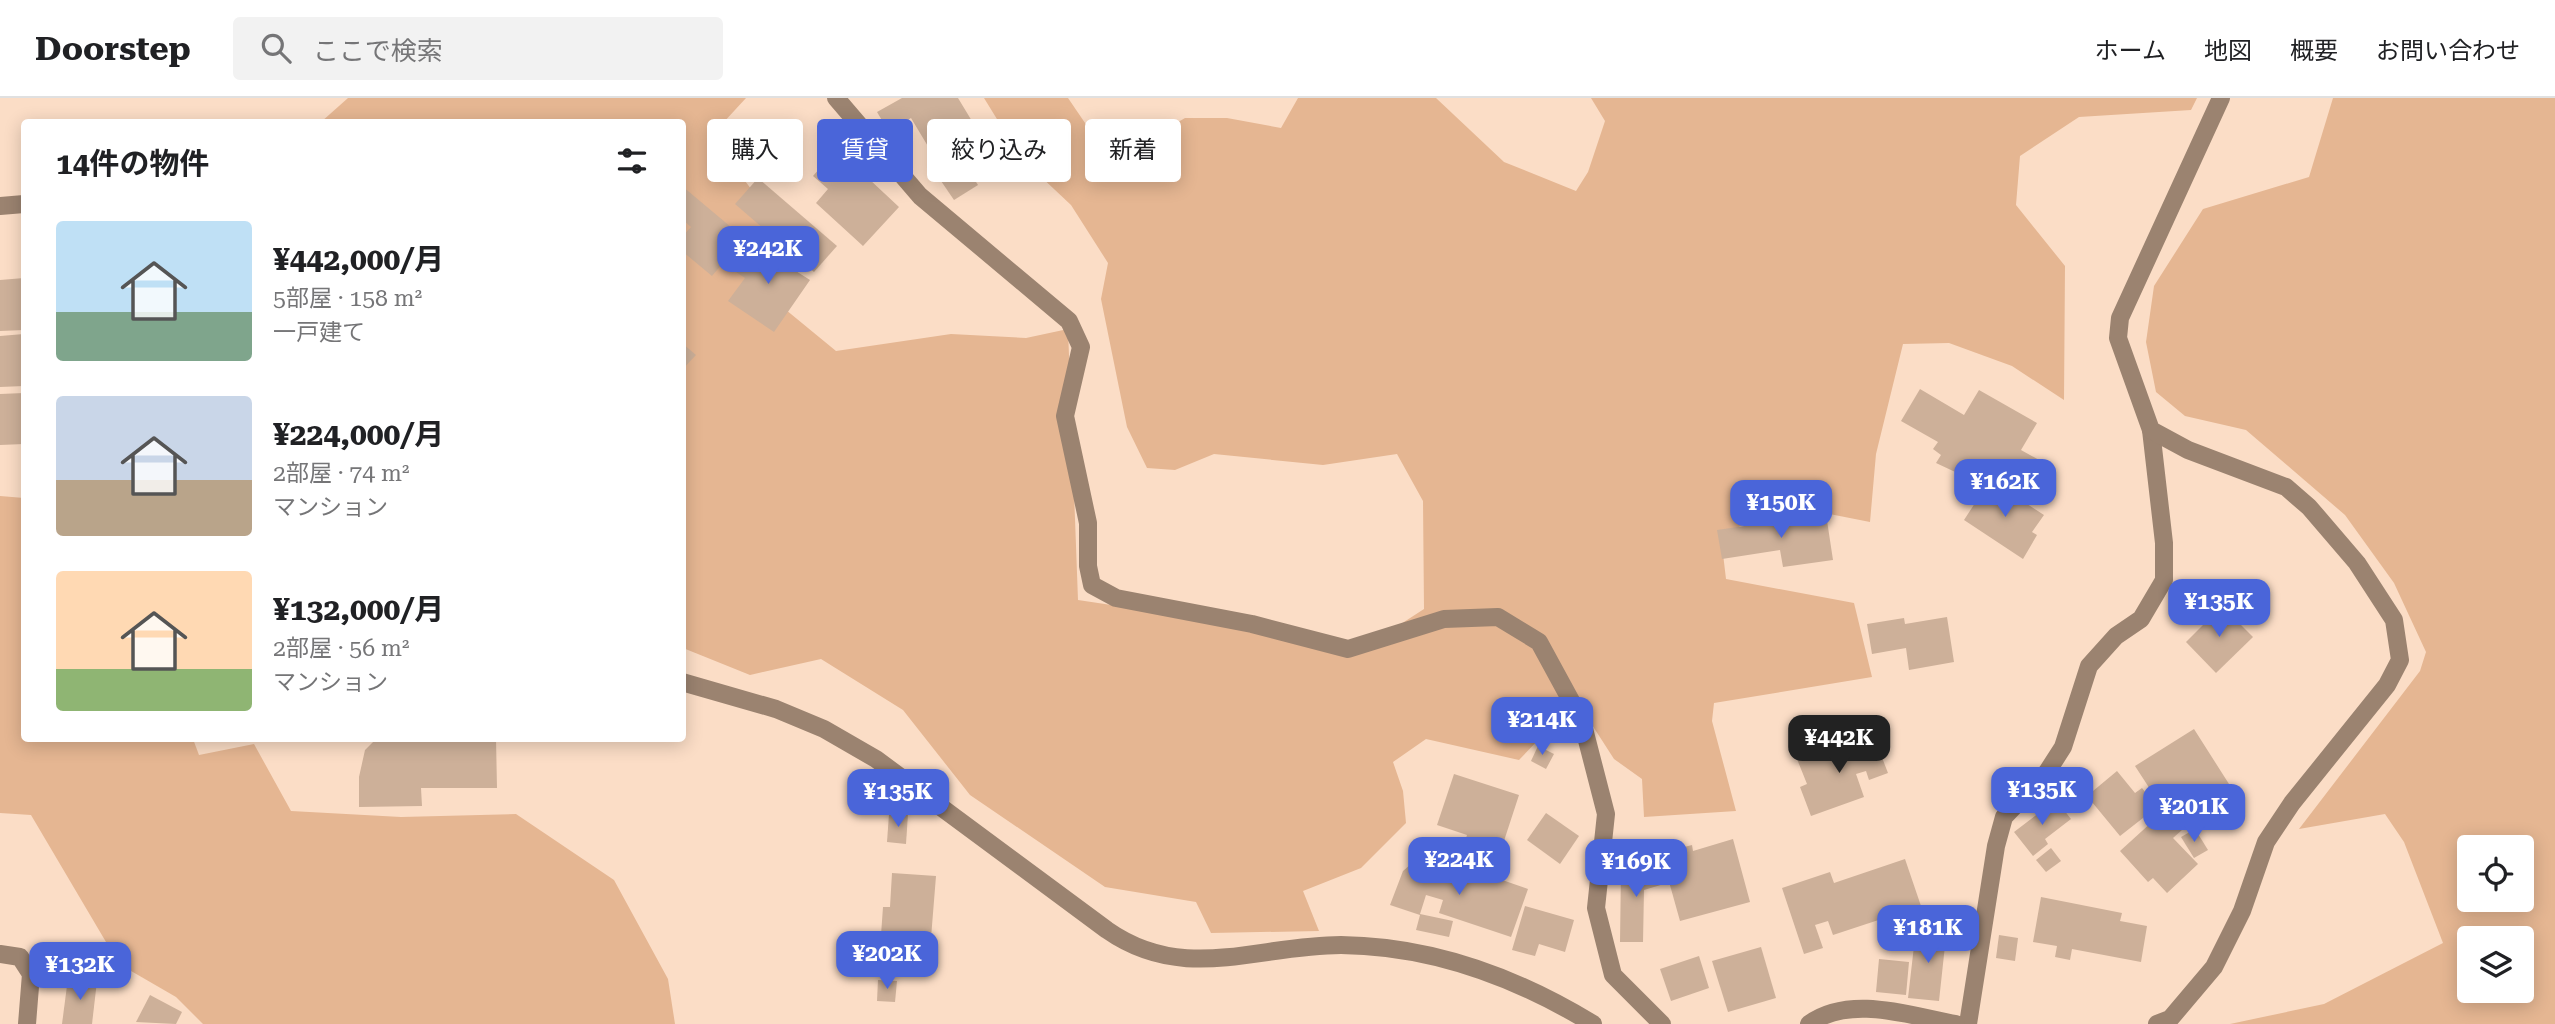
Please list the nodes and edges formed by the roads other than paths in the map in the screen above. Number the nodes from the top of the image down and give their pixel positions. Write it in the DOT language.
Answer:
graph roads {
  1 [pos="836,98"];
  2 [pos="2221,98"];
  3 [pos="21,204"];
  4 [pos="0,205"];
  5 [pos="2151,430"];
  6 [pos="686,683"];
  7 [pos="0,954"];
  8 [pos="27,1024"];
  9 [pos="1593,1024"];
  10 [pos="1662,1024"];
  11 [pos="1809,1024"];
  12 [pos="1956,1024"];
  13 [pos="1968,1024"];
  14 [pos="2157,1024"];
  1 -- 10 [label="street"];
  2 -- 5 [label="street"];
  3 -- 4 [label="street"];
  5 -- 13 [label="street"];
  5 -- 14 [label="street"];
  6 -- 9 [label="street"];
  7 -- 8 [label="street"];
  11 -- 12 [label="street"];
}
